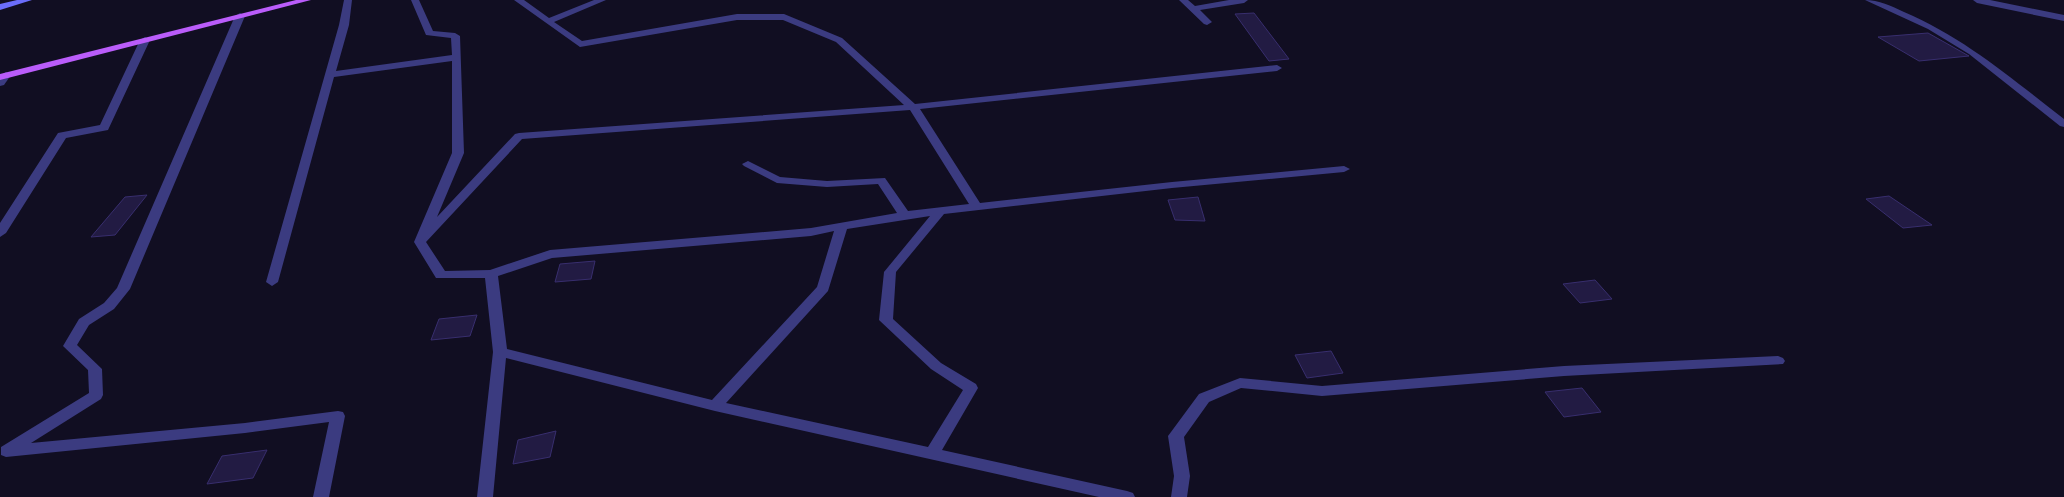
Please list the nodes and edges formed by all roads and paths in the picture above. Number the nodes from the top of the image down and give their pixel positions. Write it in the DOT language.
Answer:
graph roads {
  1 [pos="28,0"];
  2 [pos="307,0"];
  3 [pos="348,0"];
  4 [pos="415,0"];
  5 [pos="518,0"];
  6 [pos="602,0"];
  7 [pos="1183,0"];
  8 [pos="1244,0"];
  9 [pos="1869,0"];
  10 [pos="1977,0"];
  11 [pos="0,7"];
  12 [pos="1193,9"];
  13 [pos="240,16"];
  14 [pos="2064,18"];
  15 [pos="548,21"];
  16 [pos="1208,22"];
  17 [pos="145,40"];
  18 [pos="457,57"];
  19 [pos="1277,68"];
  20 [pos="330,74"];
  21 [pos="2,78"];
  22 [pos="912,107"];
  23 [pos="2064,124"];
  24 [pos="748,164"];
  25 [pos="1344,169"];
  26 [pos="977,207"];
  27 [pos="940,211"];
  28 [pos="905,215"];
  29 [pos="842,226"];
  30 [pos="0,233"];
  31 [pos="420,242"];
  32 [pos="492,274"];
  33 [pos="272,282"];
  34 [pos="500,352"];
  35 [pos="1778,361"];
  36 [pos="715,406"];
  37 [pos="3,452"];
  38 [pos="932,454"];
  39 [pos="322,497"];
  40 [pos="486,497"];
  41 [pos="1127,497"];
  42 [pos="1179,497"];
  1 -- 11 [label="street"];
  2 -- 13 [label="main road"];
  3 -- 20 [label="street"];
  4 -- 18 [label="street"];
  5 -- 15 [label="street"];
  6 -- 15 [label="street"];
  7 -- 12 [label="street"];
  8 -- 12 [label="street"];
  9 -- 23 [label="street"];
  10 -- 14 [label="street"];
  12 -- 16 [label="street"];
  13 -- 17 [label="main road"];
  13 -- 37 [label="street"];
  15 -- 22 [label="street"];
  17 -- 21 [label="main road"];
  17 -- 30 [label="street"];
  18 -- 20 [label="street"];
  18 -- 31 [label="street"];
  19 -- 22 [label="street"];
  20 -- 33 [label="street"];
  22 -- 26 [label="street"];
  22 -- 31 [label="street"];
  24 -- 28 [label="street"];
  25 -- 26 [label="street"];
  26 -- 27 [label="street"];
  27 -- 28 [label="street"];
  27 -- 38 [label="street"];
  28 -- 29 [label="street"];
  29 -- 32 [label="street"];
  29 -- 36 [label="street"];
  31 -- 32 [label="street"];
  32 -- 34 [label="street"];
  34 -- 36 [label="street"];
  34 -- 40 [label="street"];
  35 -- 42 [label="street"];
  36 -- 38 [label="street"];
  37 -- 39 [label="street"];
  38 -- 41 [label="street"];
}
